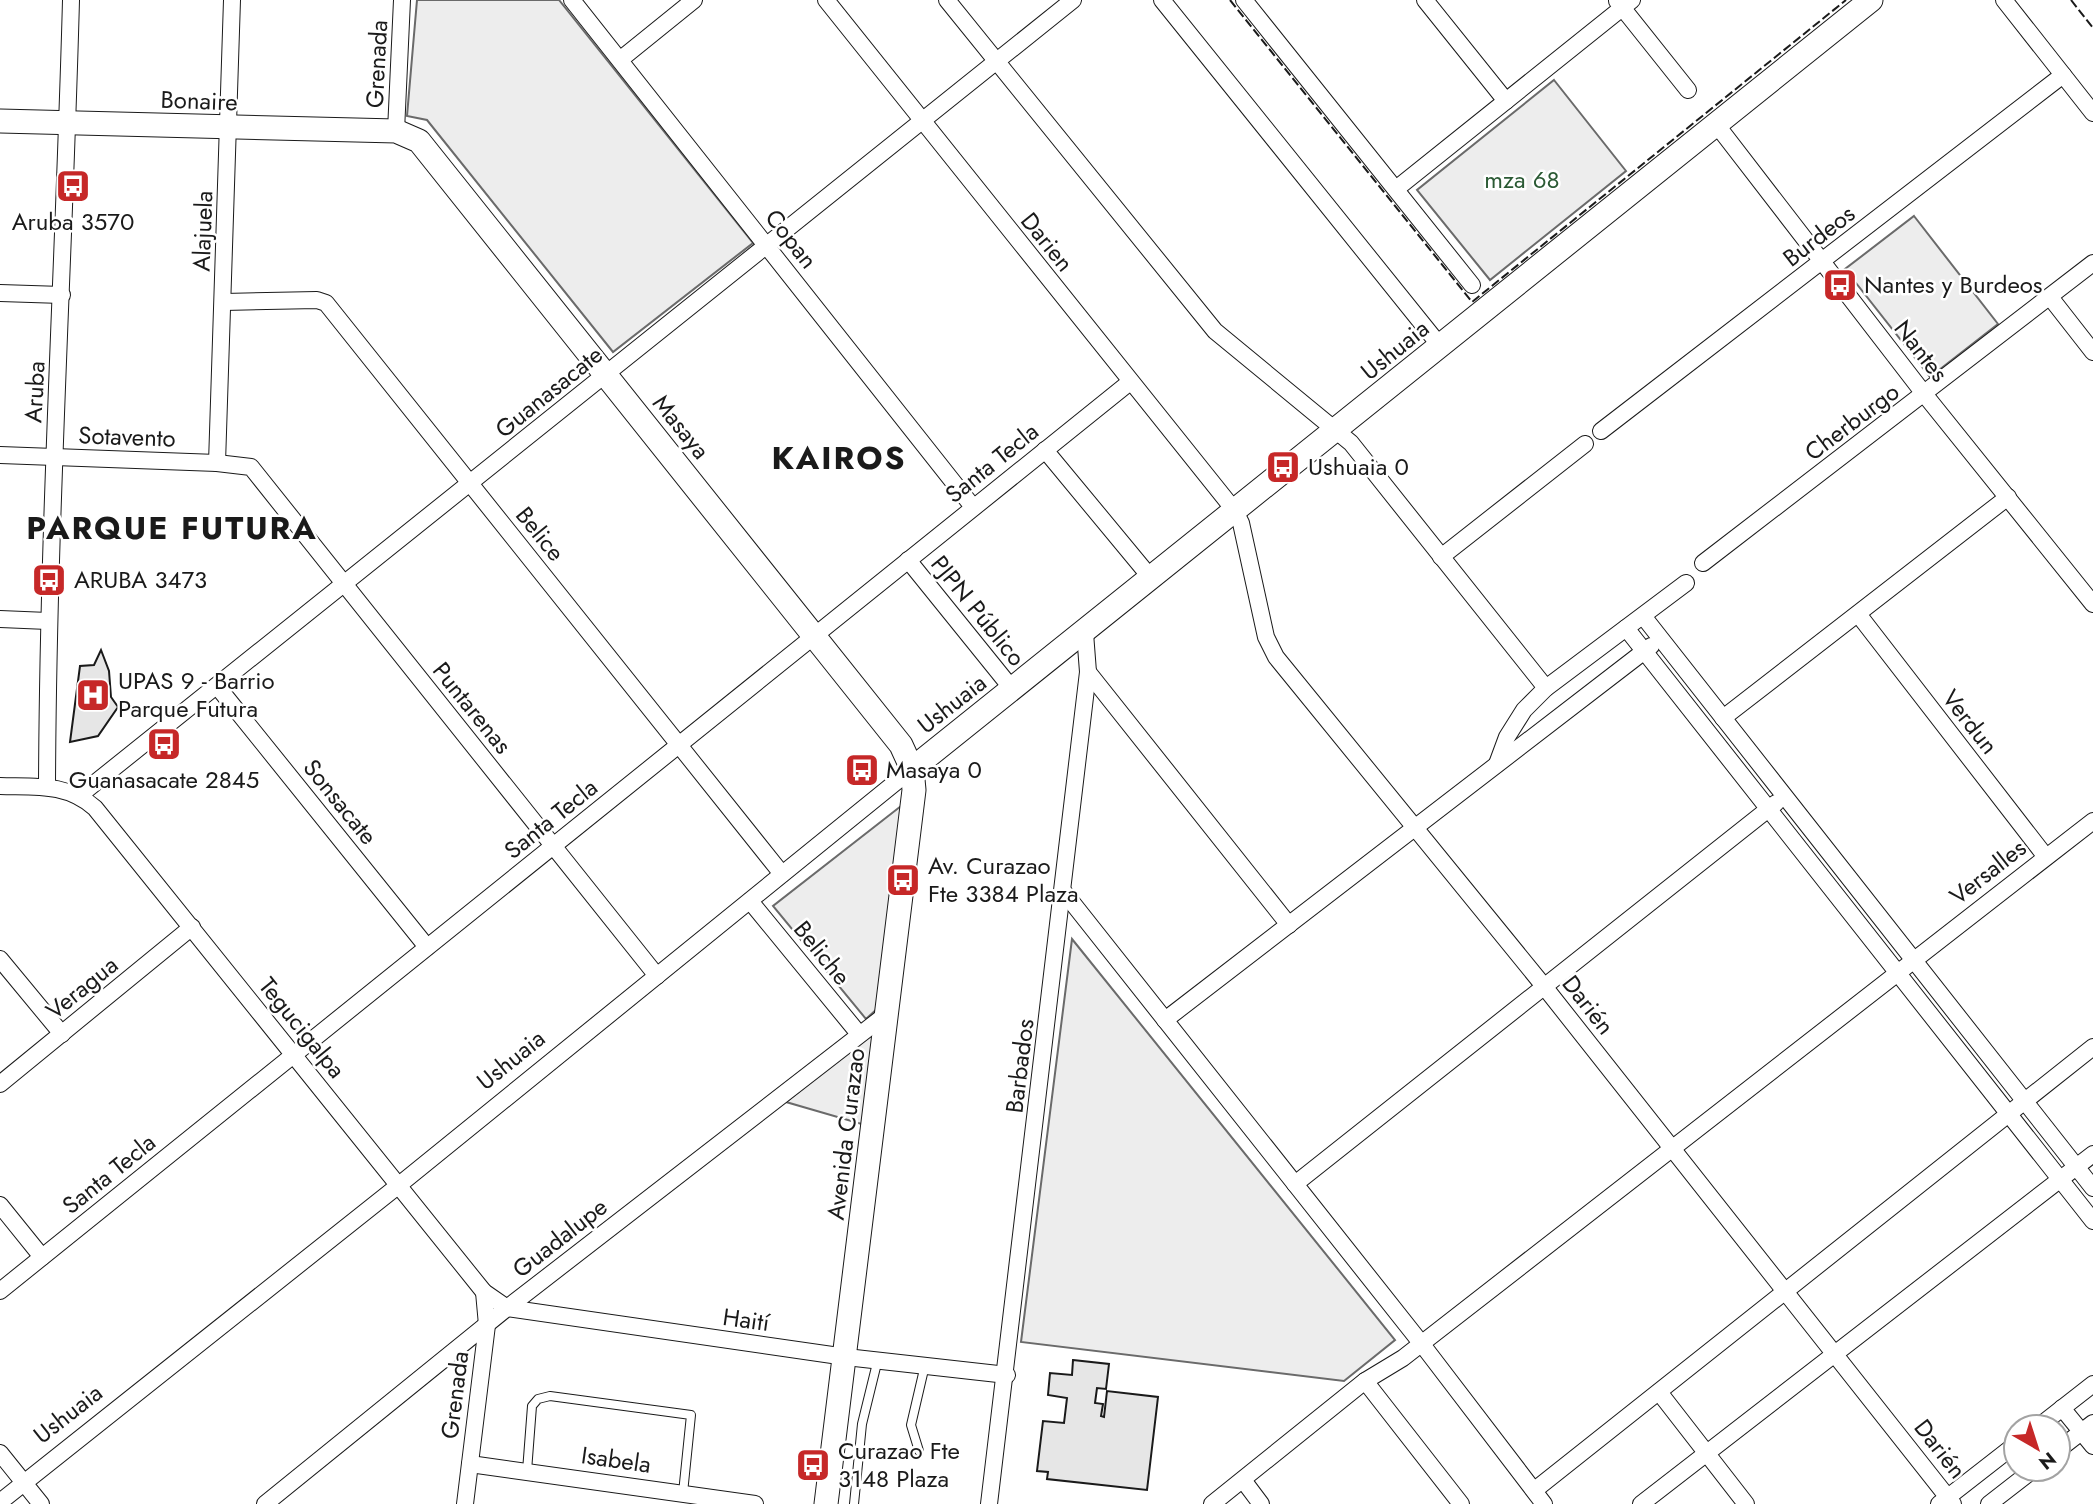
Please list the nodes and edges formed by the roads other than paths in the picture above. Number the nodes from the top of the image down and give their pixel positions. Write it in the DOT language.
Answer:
graph roads {
  1 [pos="71,0"];
  2 [pos="232,0"];
  3 [pos="402,0"];
  4 [pos="572,0"];
  5 [pos="694,0"];
  6 [pos="825,0"];
  7 [pos="947,0"];
  8 [pos="1073,0"];
  9 [pos="1162,0"];
  10 [pos="1244,0"];
  11 [pos="1425,0"];
  12 [pos="1871,0"];
  13 [pos="2004,0"];
  14 [pos="1624,3"];
  15 [pos="621,59"];
  16 [pos="996,62"];
  17 [pos="2063,75"];
  18 [pos="1688,90"];
  19 [pos="1506,102"];
  20 [pos="2093,113"];
  21 [pos="0,121"];
  22 [pos="921,122"];
  23 [pos="68,123"];
  24 [pos="1716,124"];
  25 [pos="229,129"];
  26 [pos="396,131"];
  27 [pos="1396,189"];
  28 [pos="767,245"];
  29 [pos="1822,262"];
  30 [pos="2093,263"];
  31 [pos="1472,285"];
  32 [pos="0,293"];
  33 [pos="62,295"];
  34 [pos="2050,297"];
  35 [pos="224,302"];
  36 [pos="1441,347"];
  37 [pos="2093,352"];
  38 [pos="606,376"];
  39 [pos="1130,382"];
  40 [pos="1925,395"];
  41 [pos="1338,431"];
  42 [pos="1601,431"];
  43 [pos="1585,444"];
  44 [pos="1045,450"];
  45 [pos="0,455"];
  46 [pos="55,457"];
  47 [pos="218,463"];
  48 [pos="251,467"];
  49 [pos="470,485"];
  50 [pos="2007,497"];
  51 [pos="973,508"];
  52 [pos="1235,511"];
  53 [pos="1441,556"];
  54 [pos="908,560"];
  55 [pos="1703,563"];
  56 [pos="1152,578"];
  57 [pos="1686,583"];
  58 [pos="344,584"];
  59 [pos="2093,604"];
  60 [pos="1858,614"];
  61 [pos="1643,616"];
  62 [pos="0,619"];
  63 [pos="48,621"];
  64 [pos="1626,628"];
  65 [pos="1085,633"];
  66 [pos="815,635"];
  67 [pos="1661,638"];
  68 [pos="1645,650"];
  69 [pos="1088,672"];
  70 [pos="217,686"];
  71 [pos="1546,688"];
  72 [pos="1013,690"];
  73 [pos="1723,718"];
  74 [pos="680,744"];
  75 [pos="1497,764"];
  76 [pos="912,769"];
  77 [pos="0,786"];
  78 [pos="47,787"];
  79 [pos="80,795"];
  80 [pos="1783,797"];
  81 [pos="1768,808"];
  82 [pos="2093,821"];
  83 [pos="1415,828"];
  84 [pos="553,846"];
  85 [pos="2046,857"];
  86 [pos="782,874"];
  87 [pos="1063,891"];
  88 [pos="750,901"];
  89 [pos="1289,925"];
  90 [pos="192,928"];
  91 [pos="427,947"];
  92 [pos="0,959"];
  93 [pos="1912,960"];
  94 [pos="1896,972"];
  95 [pos="657,976"];
  96 [pos="1543,985"];
  97 [pos="888,1013"];
  98 [pos="1165,1020"];
  99 [pos="62,1034"];
  100 [pos="859,1034"];
  101 [pos="2093,1047"];
  102 [pos="294,1054"];
  103 [pos="0,1084"];
  104 [pos="2023,1102"];
  105 [pos="2008,1115"];
  106 [pos="1671,1148"];
  107 [pos="2093,1153"];
  108 [pos="2076,1167"];
  109 [pos="2060,1179"];
  110 [pos="1295,1184"];
  111 [pos="398,1185"];
  112 [pos="2093,1188"];
  113 [pos="0,1205"];
  114 [pos="2093,1221"];
  115 [pos="42,1257"];
  116 [pos="0,1291"];
  117 [pos="1788,1292"];
  118 [pos="484,1293"];
  119 [pos="507,1308"];
  120 [pos="487,1325"];
  121 [pos="1421,1343"];
  122 [pos="1836,1352"];
  123 [pos="846,1357"];
  124 [pos="878,1359"];
  125 [pos="925,1365"];
  126 [pos="1007,1375"];
  127 [pos="1365,1381"];
  128 [pos="2093,1384"];
  129 [pos="1660,1392"];
  130 [pos="2062,1408"];
  131 [pos="2056,1413"];
  132 [pos="2087,1427"];
  133 [pos="2072,1439"];
  134 [pos="2093,1446"];
  135 [pos="919,1451"];
  136 [pos="1706,1452"];
  137 [pos="0,1453"];
  138 [pos="2002,1456"];
  139 [pos="470,1464"];
  140 [pos="527,1471"];
  141 [pos="1243,1480"];
  142 [pos="23,1482"];
  143 [pos="2016,1483"];
  144 [pos="1536,1489"];
  145 [pos="683,1493"];
  146 [pos="729,1501"];
  147 [pos="0,1502"];
  148 [pos="1947,1502"];
  149 [pos="41,1504"];
  150 [pos="265,1504"];
  151 [pos="464,1504"];
  152 [pos="755,1504"];
  153 [pos="826,1504"];
  154 [pos="854,1504"];
  155 [pos="989,1504"];
  156 [pos="1212,1504"];
  157 [pos="1261,1504"];
  158 [pos="1461,1504"];
  159 [pos="1545,1504"];
  160 [pos="1641,1504"];
  161 [pos="1746,1504"];
  162 [pos="1989,1504"];
  1 -- 23 [label="street, Aruba"];
  2 -- 25 [label="street, Alajuela"];
  3 -- 26 [label="street, Grenada"];
  4 -- 15 [label="street, Copan"];
  5 -- 15 [label="street"];
  6 -- 22 [label="street, Darien"];
  7 -- 16 [label="street"];
  8 -- 16 [label="street, Guanasacate"];
  9 -- 36 [label="street"];
  10 -- 27 [label="street"];
  11 -- 19 [label="street"];
  12 -- 24 [label="street, Ushuaia"];
  13 -- 17 [label="street"];
  14 -- 18 [label="street"];
  14 -- 19 [label="street"];
  15 -- 28 [label="street, Copan"];
  16 -- 22 [label="street, Guanasacate"];
  16 -- 41 [label="street"];
  17 -- 20 [label="street"];
  17 -- 29 [label="street, Burdeos"];
  19 -- 27 [label="street"];
  21 -- 23 [label="street, Bonaire"];
  22 -- 28 [label="street, Guanasacate"];
  22 -- 39 [label="street, Darien"];
  23 -- 25 [label="street, Bonaire"];
  23 -- 33 [label="street, Aruba"];
  24 -- 29 [label="street, Nantes"];
  24 -- 36 [label="street, Ushuaia"];
  25 -- 26 [label="street, Bonaire"];
  25 -- 35 [label="street, Alajuela"];
  26 -- 38 [label="street, Masaya"];
  27 -- 31 [label="street"];
  28 -- 38 [label="street, Guanasacate"];
  28 -- 51 [label="street, Copan"];
  29 -- 40 [label="street, Nantes"];
  29 -- 42 [label="street, Burdeos"];
  30 -- 34 [label="street, Cherburgo"];
  32 -- 33 [label="street"];
  33 -- 46 [label="street, Aruba"];
  34 -- 37 [label="street"];
  34 -- 40 [label="street, Cherburgo"];
  35 -- 47 [label="street, Alajuela"];
  35 -- 49 [label="street, Belice"];
  36 -- 41 [label="street, Ushuaia"];
  38 -- 49 [label="street, Guanasacate"];
  38 -- 66 [label="street, Masaya"];
  39 -- 44 [label="street, Santa Tecla"];
  39 -- 52 [label="street, Darien"];
  40 -- 50 [label="street, Nantes"];
  40 -- 55 [label="street, Cherburgo"];
  41 -- 52 [label="street, Ushuaia"];
  41 -- 53 [label="street"];
  43 -- 53 [label="street"];
  44 -- 51 [label="street, Santa Tecla"];
  44 -- 56 [label="street"];
  45 -- 46 [label="street, Sotavento"];
  46 -- 47 [label="street, Sotavento"];
  46 -- 63 [label="street, Aruba"];
  47 -- 48 [label="street, Sotavento"];
  48 -- 58 [label="street, Puntarenas"];
  49 -- 58 [label="street, Guanasacate"];
  49 -- 74 [label="street, Belice"];
  50 -- 59 [label="street, Nantes"];
  50 -- 60 [label="street"];
  51 -- 54 [label="street, Santa Tecla"];
  52 -- 56 [label="street, Ushuaia"];
  52 -- 83 [label="street, Darién"];
  53 -- 71 [label="street"];
  54 -- 66 [label="street, Santa Tecla"];
  54 -- 72 [label="street, PJPN Público"];
  56 -- 65 [label="street, Ushuaia"];
  57 -- 61 [label="street"];
  58 -- 70 [label="street, Guanasacate"];
  58 -- 84 [label="street, Puntarenas"];
  60 -- 73 [label="street"];
  60 -- 85 [label="street, Verdun"];
  61 -- 64 [label="street"];
  61 -- 67 [label="street"];
  62 -- 63 [label="street"];
  63 -- 78 [label="street, Aruba"];
  64 -- 68 [label="street"];
  64 -- 71 [label="street"];
  65 -- 69 [label="street, Barbados"];
  65 -- 72 [label="street, Ushuaia"];
  66 -- 74 [label="street, Santa Tecla"];
  66 -- 76 [label="street, Masaya"];
  67 -- 68 [label="street"];
  67 -- 73 [label="street"];
  68 -- 75 [label="street"];
  68 -- 81 [label="street"];
  69 -- 87 [label="street, Barbados"];
  69 -- 89 [label="street"];
  70 -- 79 [label="street, Guanasacate"];
  70 -- 91 [label="street, Sonsacate"];
  71 -- 75 [label="street"];
  72 -- 76 [label="street, Ushuaia"];
  73 -- 80 [label="street"];
  74 -- 84 [label="street, Santa Tecla"];
  74 -- 86 [label="street, Belice"];
  75 -- 83 [label="street"];
  76 -- 86 [label="street, Ushuaia"];
  76 -- 97 [label="street, Avenida Curazao"];
  77 -- 78 [label="street"];
  78 -- 79 [label="street"];
  79 -- 90 [label="street, Tegucigalpa"];
  80 -- 81 [label="street"];
  80 -- 93 [label="street"];
  81 -- 94 [label="street"];
  81 -- 96 [label="street"];
  82 -- 85 [label="street, Versalles"];
  83 -- 89 [label="street"];
  83 -- 96 [label="street, Darién"];
  84 -- 91 [label="street, Santa Tecla"];
  84 -- 95 [label="street, Puntarenas"];
  85 -- 93 [label="street, Versalles"];
  86 -- 88 [label="street, Ushuaia"];
  87 -- 98 [label="street"];
  87 -- 126 [label="street, Barbados"];
  88 -- 95 [label="street, Ushuaia"];
  88 -- 100 [label="street, Beliche"];
  89 -- 98 [label="street"];
  90 -- 99 [label="street, Veragua"];
  90 -- 102 [label="street, Tegucigalpa"];
  91 -- 102 [label="street, Santa Tecla"];
  92 -- 99 [label="street"];
  93 -- 94 [label="street, Versalles"];
  93 -- 104 [label="street"];
  94 -- 105 [label="street"];
  94 -- 106 [label="street, Versalles"];
  95 -- 111 [label="street, Ushuaia"];
  96 -- 106 [label="street, Darién"];
  96 -- 110 [label="street"];
  97 -- 100 [label="street, Guadalupe"];
  97 -- 123 [label="street, Avenida Curazao"];
  98 -- 110 [label="street"];
  99 -- 103 [label="street, Veragua"];
  100 -- 119 [label="street, Guadalupe"];
  101 -- 104 [label="street"];
  102 -- 111 [label="street, Tegucigalpa"];
  102 -- 115 [label="street, Santa Tecla"];
  104 -- 105 [label="street"];
  104 -- 108 [label="street"];
  105 -- 109 [label="street"];
  105 -- 117 [label="street"];
  106 -- 117 [label="street, Darién"];
  106 -- 121 [label="street, Versalles"];
  107 -- 108 [label="street"];
  108 -- 109 [label="street"];
  108 -- 112 [label="street"];
  109 -- 114 [label="street"];
  109 -- 122 [label="street"];
  110 -- 121 [label="street"];
  111 -- 118 [label="street, Tegucigalpa"];
  111 -- 142 [label="street, Ushuaia"];
  113 -- 115 [label="street"];
  115 -- 116 [label="street, Santa Tecla"];
  117 -- 122 [label="street, Darién"];
  117 -- 129 [label="street"];
  118 -- 119 [label="street, Haití"];
  118 -- 120 [label="street, Grenada"];
  119 -- 120 [label="street, Guadalupe"];
  119 -- 123 [label="street, Haití"];
  120 -- 139 [label="street, Grenada"];
  120 -- 150 [label="street, Guadalupe"];
  121 -- 127 [label="street, Versalles"];
  121 -- 144 [label="street"];
  122 -- 136 [label="street"];
  122 -- 148 [label="street, Darién"];
  123 -- 124 [label="street, Haití"];
  123 -- 153 [label="street, Avenida Curazao"];
  124 -- 125 [label="street, Haití"];
  124 -- 154 [label="lane"];
  125 -- 126 [label="street, Haití"];
  125 -- 135 [label="lane"];
  126 -- 155 [label="street, Barbados"];
  127 -- 141 [label="street, Versalles"];
  127 -- 158 [label="street"];
  128 -- 130 [label="street"];
  129 -- 136 [label="street"];
  129 -- 144 [label="street"];
  130 -- 131 [label="street"];
  130 -- 132 [label="street"];
  132 -- 133 [label="street"];
  132 -- 134 [label="street"];
  136 -- 160 [label="street"];
  136 -- 161 [label="street"];
  137 -- 142 [label="street"];
  138 -- 148 [label="street"];
  139 -- 140 [label="street, Isabela"];
  139 -- 151 [label="street, Grenada"];
  140 -- 145 [label="street, Isabela"];
  140 -- 145 [label="lane"];
  141 -- 156 [label="street, Versalles"];
  141 -- 157 [label="street"];
  142 -- 147 [label="street, Ushuaia"];
  142 -- 149 [label="street"];
  143 -- 162 [label="street"];
  144 -- 159 [label="street"];
  145 -- 146 [label="street, Isabela"];
  146 -- 152 [label="street, Isabela"];
}
